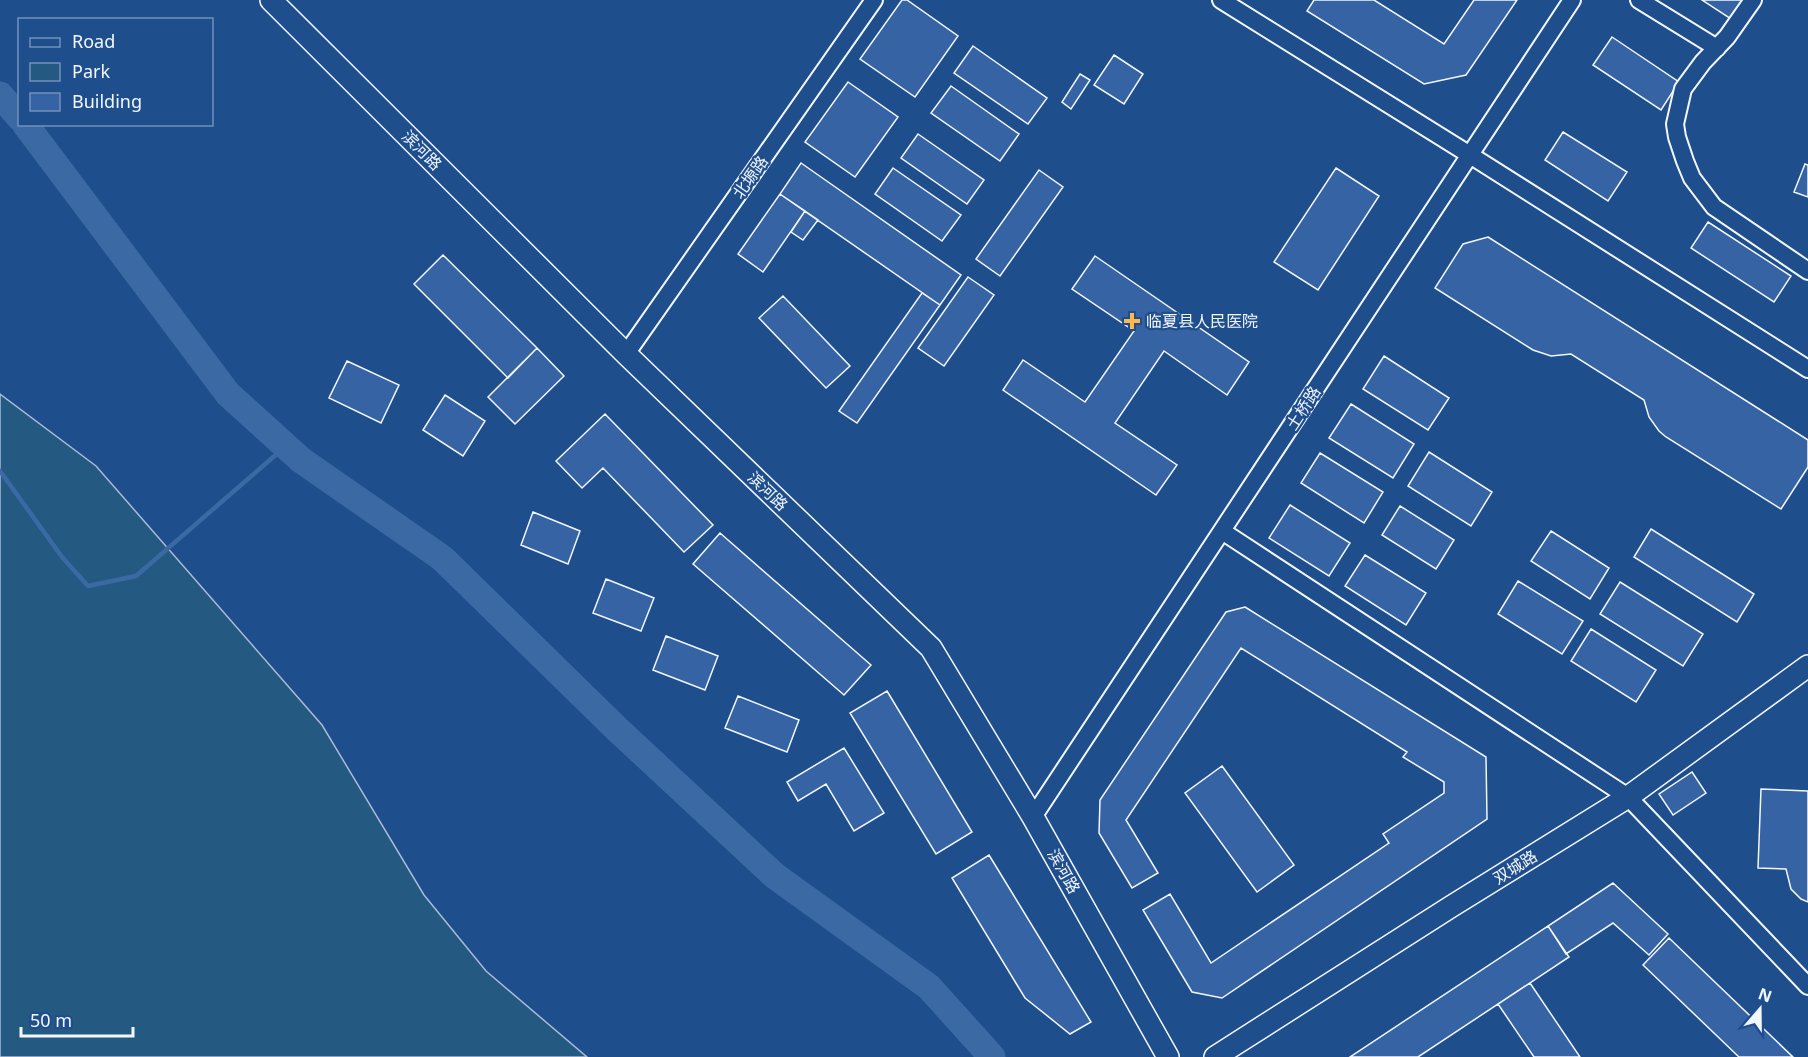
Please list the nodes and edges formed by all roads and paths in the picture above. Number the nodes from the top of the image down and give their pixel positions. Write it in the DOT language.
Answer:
graph roads {
  1 [pos="271,0"];
  2 [pos="874,0"];
  3 [pos="1221,0"];
  4 [pos="1572,0"];
  5 [pos="1639,0"];
  6 [pos="1753,0"];
  7 [pos="1717,48"];
  8 [pos="1470,155"];
  9 [pos="1808,271"];
  10 [pos="626,354"];
  11 [pos="1808,369"];
  12 [pos="1222,531"];
  13 [pos="1808,666"];
  14 [pos="1628,797"];
  15 [pos="1034,817"];
  16 [pos="1808,986"];
  17 [pos="1168,1057"];
  18 [pos="1215,1057"];
  1 -- 10 [label="main road, 滨河路"];
  2 -- 10 [label="street, 北塬路"];
  3 -- 8 [label="street"];
  4 -- 8 [label="street, 土桥路"];
  5 -- 7 [label="street"];
  6 -- 7 [label="street"];
  7 -- 9 [label="street"];
  8 -- 11 [label="street"];
  8 -- 12 [label="street, 土桥路"];
  10 -- 15 [label="main road, 滨河路"];
  12 -- 14 [label="street"];
  12 -- 15 [label="street, 土桥路"];
  13 -- 14 [label="main road, 双城路"];
  14 -- 16 [label="street"];
  14 -- 18 [label="main road, 双城路"];
  15 -- 17 [label="main road, 滨河路"];
}
